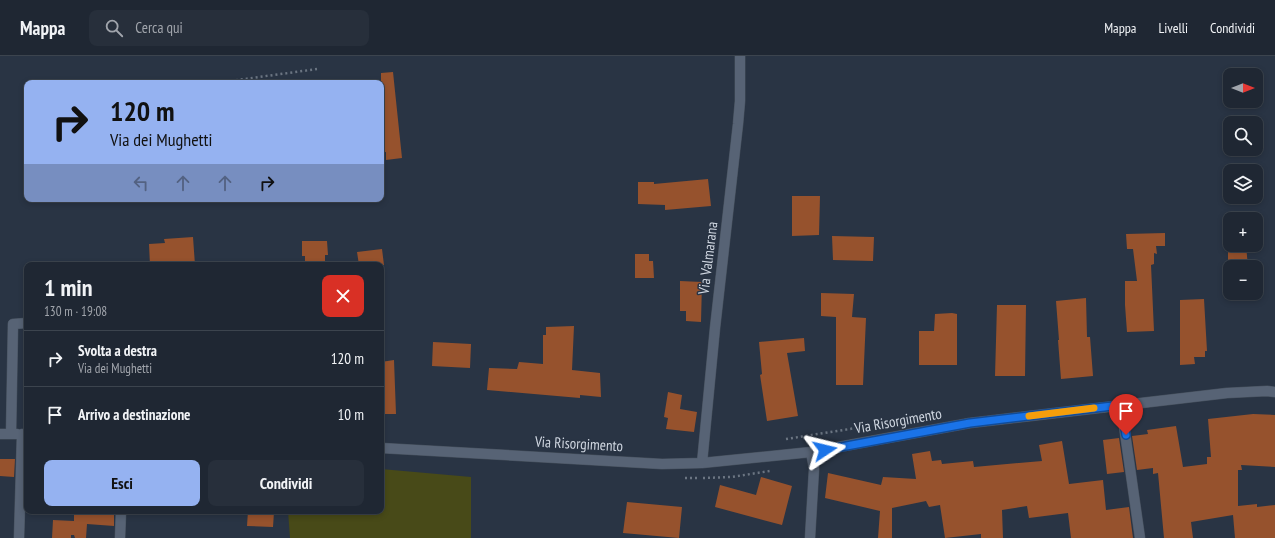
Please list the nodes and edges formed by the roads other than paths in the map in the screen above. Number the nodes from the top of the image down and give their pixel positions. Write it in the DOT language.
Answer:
graph roads {
  1 [pos="740,56"];
  2 [pos="24,323"];
  3 [pos="1275,392"];
  4 [pos="1121,405"];
  5 [pos="0,434"];
  6 [pos="11,434"];
  7 [pos="24,434"];
  8 [pos="384,448"];
  9 [pos="24,451"];
  10 [pos="810,452"];
  11 [pos="702,463"];
  12 [pos="121,514"];
  13 [pos="19,538"];
  14 [pos="120,538"];
  15 [pos="810,538"];
  16 [pos="1140,538"];
  1 -- 11 [label="street, Via Valmarana"];
  2 -- 6 [label="street"];
  3 -- 4 [label="street, Via Risorgimento"];
  4 -- 10 [label="street, Via Risorgimento"];
  4 -- 16 [label="street"];
  5 -- 6 [label="street"];
  6 -- 7 [label="street"];
  8 -- 11 [label="street, Via Risorgimento"];
  9 -- 13 [label="street"];
  10 -- 11 [label="street, Via Risorgimento"];
  10 -- 15 [label="street"];
  12 -- 14 [label="street"];
}
